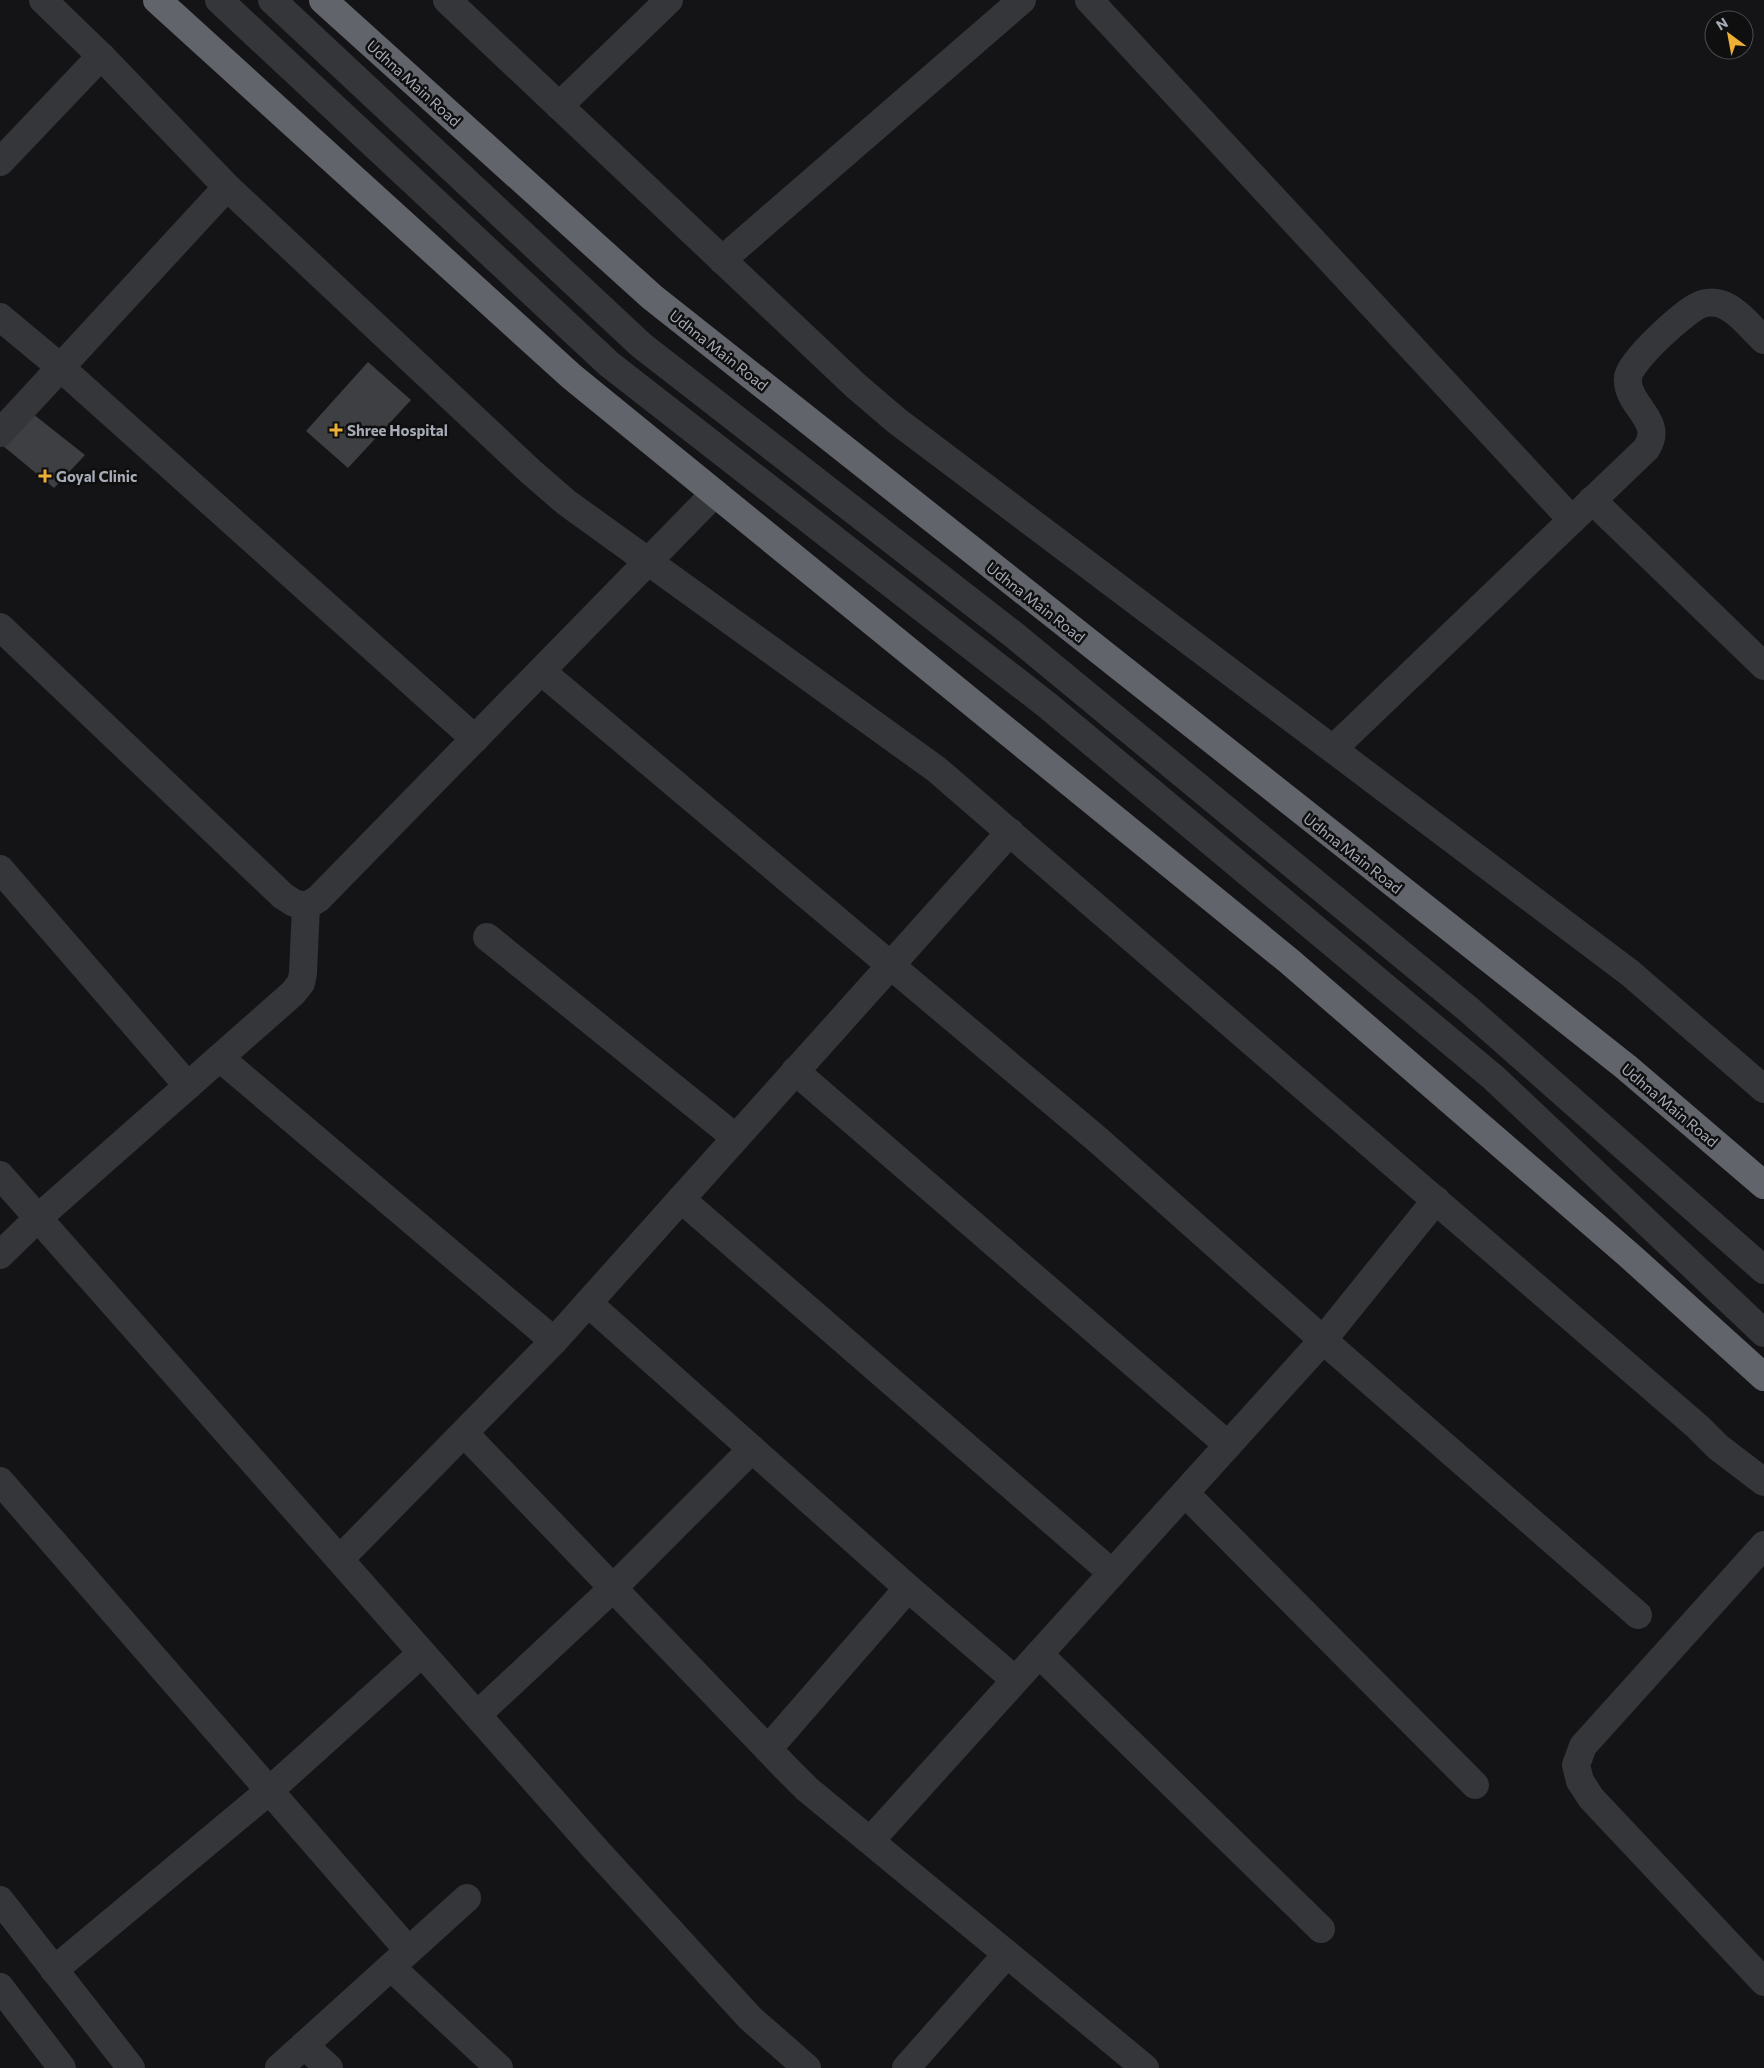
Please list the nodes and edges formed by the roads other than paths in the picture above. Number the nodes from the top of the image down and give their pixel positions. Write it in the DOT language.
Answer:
graph roads {
  1 [pos="43,0"];
  2 [pos="157,0"];
  3 [pos="219,0"];
  4 [pos="272,0"];
  5 [pos="323,0"];
  6 [pos="446,0"];
  7 [pos="669,0"];
  8 [pos="1022,0"];
  9 [pos="1089,0"];
  10 [pos="101,56"];
  11 [pos="559,106"];
  12 [pos="0,162"];
  13 [pos="227,187"];
  14 [pos="722,260"];
  15 [pos="0,317"];
  16 [pos="1764,340"];
  17 [pos="60,366"];
  18 [pos="0,433"];
  19 [pos="716,493"];
  20 [pos="1592,500"];
  21 [pos="1572,520"];
  22 [pos="648,561"];
  23 [pos="0,627"];
  24 [pos="1764,666"];
  25 [pos="541,671"];
  26 [pos="475,739"];
  27 [pos="1333,749"];
  28 [pos="1010,832"];
  29 [pos="0,869"];
  30 [pos="306,906"];
  31 [pos="487,937"];
  32 [pos="890,965"];
  33 [pos="220,1058"];
  34 [pos="795,1071"];
  35 [pos="188,1086"];
  36 [pos="1764,1089"];
  37 [pos="736,1138"];
  38 [pos="0,1175"];
  39 [pos="1764,1185"];
  40 [pos="681,1199"];
  41 [pos="1436,1200"];
  42 [pos="38,1218"];
  43 [pos="0,1255"];
  44 [pos="1764,1270"];
  45 [pos="588,1303"];
  46 [pos="1764,1333"];
  47 [pos="1323,1340"];
  48 [pos="554,1342"];
  49 [pos="1764,1377"];
  50 [pos="464,1433"];
  51 [pos="1228,1445"];
  52 [pos="752,1449"];
  53 [pos="0,1481"];
  54 [pos="1764,1482"];
  55 [pos="1185,1493"];
  56 [pos="1764,1545"];
  57 [pos="340,1559"];
  58 [pos="1112,1573"];
  59 [pos="613,1588"];
  60 [pos="908,1588"];
  61 [pos="1638,1615"];
  62 [pos="422,1653"];
  63 [pos="1039,1654"];
  64 [pos="1015,1680"];
  65 [pos="477,1715"];
  66 [pos="768,1749"];
  67 [pos="1475,1785"];
  68 [pos="269,1791"];
  69 [pos="870,1840"];
  70 [pos="467,1898"];
  71 [pos="0,1900"];
  72 [pos="1321,1929"];
  73 [pos="1007,1954"];
  74 [pos="399,1959"];
  75 [pos="54,1970"];
  76 [pos="1764,1982"];
  77 [pos="0,1987"];
  78 [pos="304,2045"];
  79 [pos="62,2068"];
  80 [pos="132,2068"];
  81 [pos="279,2068"];
  82 [pos="329,2068"];
  83 [pos="499,2068"];
  84 [pos="807,2068"];
  85 [pos="906,2068"];
  86 [pos="1144,2068"];
  1 -- 10 [label="street"];
  2 -- 19 [label="highway"];
  3 -- 46 [label="street"];
  4 -- 44 [label="street"];
  5 -- 39 [label="highway, Udhna Main Road"];
  6 -- 11 [label="street"];
  7 -- 11 [label="street"];
  8 -- 14 [label="street"];
  9 -- 21 [label="street"];
  10 -- 12 [label="street"];
  10 -- 13 [label="street"];
  11 -- 14 [label="street"];
  13 -- 17 [label="street"];
  13 -- 22 [label="street"];
  14 -- 27 [label="street"];
  15 -- 17 [label="street"];
  16 -- 20 [label="street"];
  17 -- 18 [label="street"];
  17 -- 26 [label="street"];
  19 -- 22 [label="street"];
  19 -- 49 [label="highway"];
  20 -- 21 [label="street"];
  20 -- 24 [label="street"];
  21 -- 27 [label="street"];
  22 -- 25 [label="street"];
  22 -- 28 [label="street"];
  23 -- 30 [label="street"];
  25 -- 26 [label="street"];
  25 -- 32 [label="street"];
  26 -- 30 [label="street"];
  27 -- 36 [label="street"];
  28 -- 32 [label="street"];
  28 -- 41 [label="street"];
  29 -- 35 [label="street"];
  30 -- 33 [label="street"];
  31 -- 37 [label="street"];
  32 -- 34 [label="street"];
  32 -- 47 [label="street"];
  33 -- 35 [label="street"];
  33 -- 48 [label="street"];
  34 -- 37 [label="street"];
  34 -- 51 [label="street"];
  35 -- 42 [label="street"];
  37 -- 40 [label="street"];
  38 -- 42 [label="street"];
  40 -- 45 [label="street"];
  40 -- 58 [label="street"];
  41 -- 47 [label="street"];
  41 -- 54 [label="street"];
  42 -- 43 [label="street"];
  42 -- 57 [label="street"];
  45 -- 48 [label="street"];
  45 -- 52 [label="street"];
  47 -- 51 [label="street"];
  47 -- 61 [label="street"];
  48 -- 50 [label="street"];
  50 -- 57 [label="street"];
  50 -- 59 [label="street"];
  51 -- 55 [label="street"];
  52 -- 59 [label="street"];
  52 -- 60 [label="street"];
  53 -- 68 [label="street"];
  55 -- 58 [label="street"];
  55 -- 67 [label="street"];
  56 -- 76 [label="street"];
  57 -- 62 [label="street"];
  58 -- 63 [label="street"];
  59 -- 65 [label="street"];
  59 -- 66 [label="street"];
  60 -- 64 [label="street"];
  60 -- 66 [label="street"];
  62 -- 65 [label="street"];
  62 -- 68 [label="street"];
  63 -- 64 [label="street"];
  63 -- 72 [label="street"];
  64 -- 69 [label="street"];
  65 -- 84 [label="street"];
  66 -- 69 [label="street"];
  68 -- 74 [label="street"];
  68 -- 75 [label="street"];
  69 -- 73 [label="street"];
  70 -- 74 [label="street"];
  71 -- 75 [label="street"];
  73 -- 85 [label="street"];
  73 -- 86 [label="street"];
  74 -- 78 [label="street"];
  74 -- 83 [label="street"];
  75 -- 80 [label="street"];
  77 -- 79 [label="street"];
  78 -- 81 [label="street"];
  78 -- 82 [label="street"];
}
